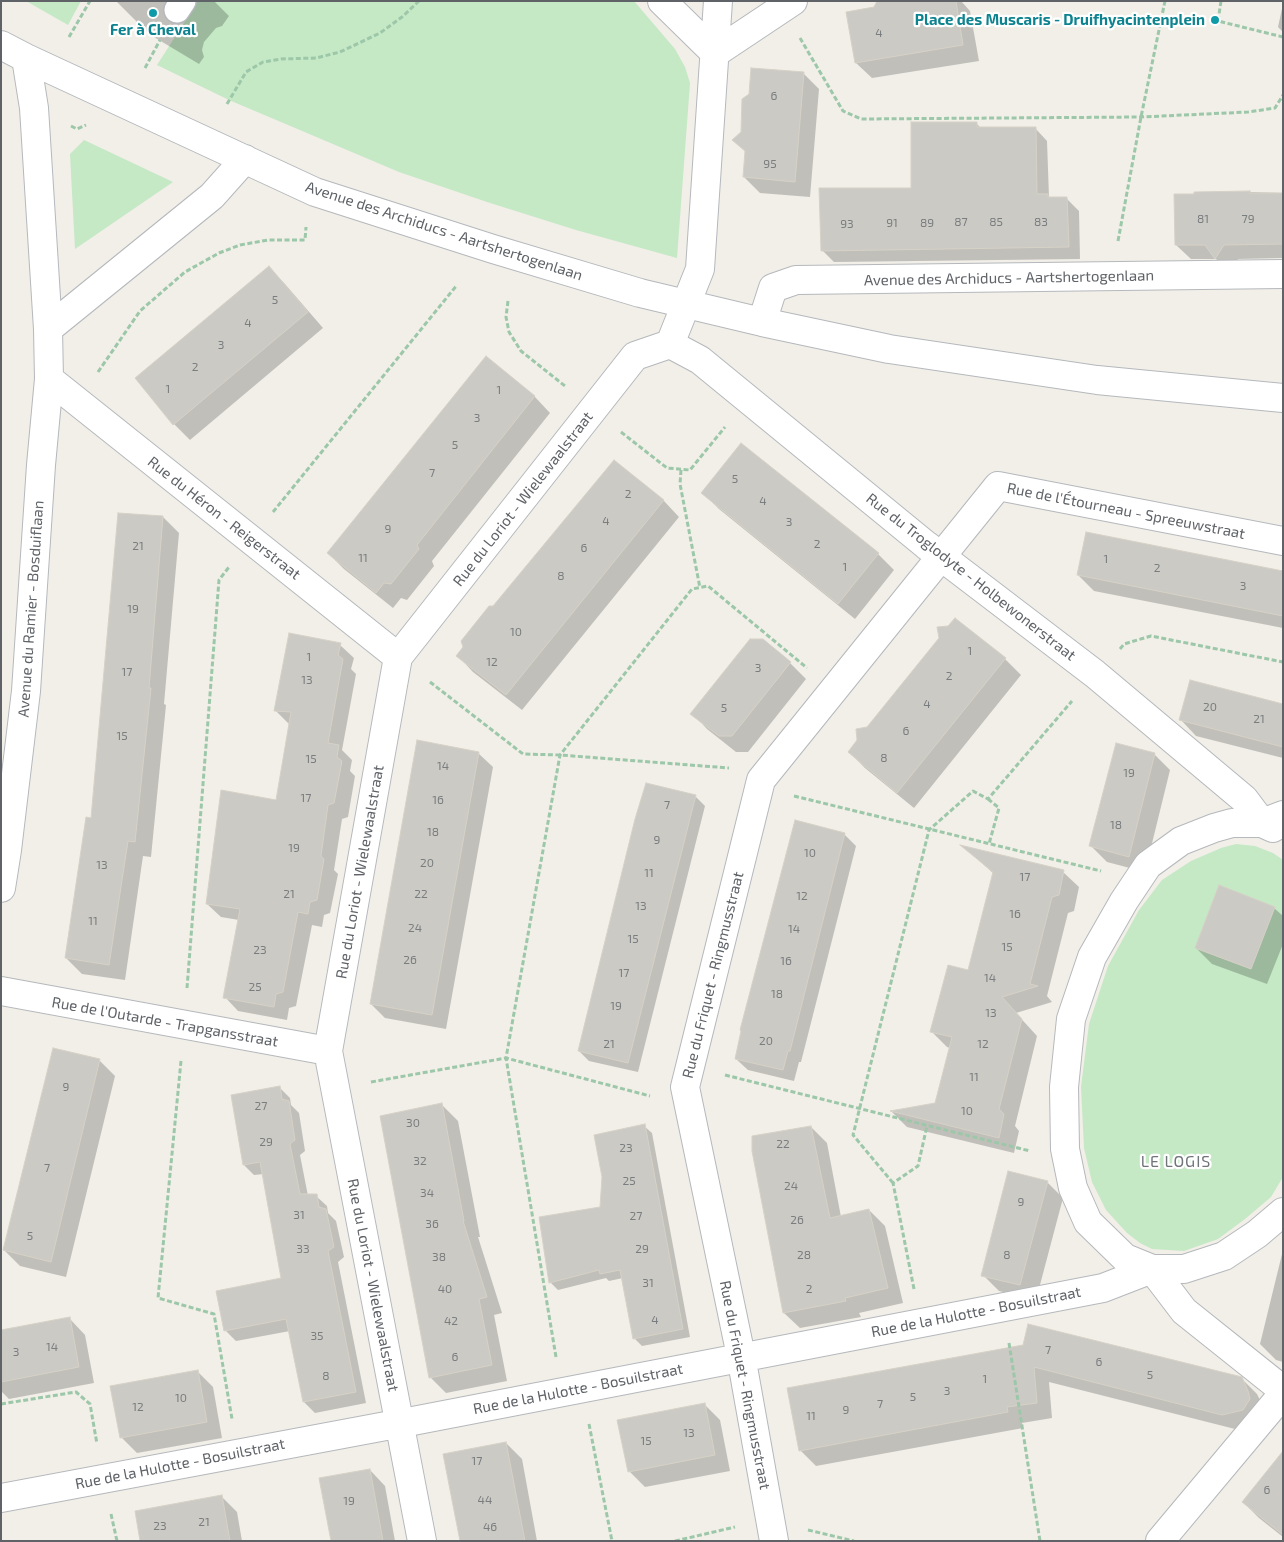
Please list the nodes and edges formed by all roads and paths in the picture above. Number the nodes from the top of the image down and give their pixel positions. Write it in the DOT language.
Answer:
graph roads {
  1 [pos="90,1"];
  2 [pos="419,1"];
  3 [pos="662,1"];
  4 [pos="718,1"];
  5 [pos="793,1"];
  6 [pos="1165,1"];
  7 [pos="1221,1"];
  8 [pos="797,34"];
  9 [pos="163,35"];
  10 [pos="1283,38"];
  11 [pos="66,43"];
  12 [pos="1,44"];
  13 [pos="715,53"];
  14 [pos="26,58"];
  15 [pos="145,68"];
  16 [pos="1283,95"];
  17 [pos="227,104"];
  18 [pos="1141,117"];
  19 [pos="245,159"];
  20 [pos="306,219"];
  21 [pos="1283,274"];
  22 [pos="1111,277"];
  23 [pos="457,285"];
  24 [pos="508,302"];
  25 [pos="686,305"];
  26 [pos="762,322"];
  27 [pos="48,329"];
  28 [pos="670,344"];
  29 [pos="49,379"];
  30 [pos="94,379"];
  31 [pos="569,390"];
  32 [pos="1283,398"];
  33 [pos="729,422"];
  34 [pos="615,427"];
  35 [pos="681,470"];
  36 [pos="269,518"];
  37 [pos="1283,542"];
  38 [pos="940,555"];
  39 [pos="235,560"];
  40 [pos="700,588"];
  41 [pos="1118,650"];
  42 [pos="398,657"];
  43 [pos="1283,662"];
  44 [pos="812,671"];
  45 [pos="426,678"];
  46 [pos="1073,700"];
  47 [pos="560,754"];
  48 [pos="735,768"];
  49 [pos="791,796"];
  50 [pos="988,799"];
  51 [pos="1276,824"];
  52 [pos="929,830"];
  53 [pos="989,844"];
  54 [pos="1110,873"];
  55 [pos="1,888"];
  56 [pos="187,989"];
  57 [pos="1,991"];
  58 [pos="328,1051"];
  59 [pos="182,1055"];
  60 [pos="506,1058"];
  61 [pos="722,1074"];
  62 [pos="371,1082"];
  63 [pos="656,1097"];
  64 [pos="860,1109"];
  65 [pos="927,1126"];
  66 [pos="1036,1153"];
  67 [pos="893,1183"];
  68 [pos="1283,1212"];
  69 [pos="1152,1269"];
  70 [pos="916,1297"];
  71 [pos="1008,1337"];
  72 [pos="742,1356"];
  73 [pos="558,1364"];
  74 [pos="1,1404"];
  75 [pos="1279,1406"];
  76 [pos="588,1418"];
  77 [pos="399,1424"];
  78 [pos="233,1425"];
  79 [pos="99,1451"];
  80 [pos="1,1498"];
  81 [pos="110,1507"];
  82 [pos="744,1525"];
  83 [pos="807,1530"];
  84 [pos="117,1541"];
  85 [pos="422,1541"];
  86 [pos="612,1541"];
  87 [pos="675,1541"];
  88 [pos="774,1541"];
  89 [pos="854,1541"];
  90 [pos="1040,1541"];
  91 [pos="1160,1541"];
  1 -- 11 [label="path"];
  2 -- 17 [label="path"];
  3 -- 13 [label="street"];
  4 -- 13 [label="street"];
  5 -- 13 [label="street"];
  6 -- 18 [label="path"];
  7 -- 10 [label="path"];
  8 -- 18 [label="path"];
  9 -- 15 [label="path"];
  12 -- 14 [label="street, Avenue des Archiducs - Aartshertogenlaan"];
  13 -- 25 [label="street"];
  14 -- 19 [label="street, Avenue des Archiducs - Aartshertogenlaan"];
  14 -- 27 [label="street, Avenue du Ramier - Bosduiflaan"];
  16 -- 18 [label="path"];
  18 -- 22 [label="path"];
  19 -- 25 [label="street, Avenue des Archiducs - Aartshertogenlaan"];
  19 -- 27 [label="street"];
  20 -- 30 [label="path"];
  21 -- 22 [label="street, Avenue des Archiducs - Aartshertogenlaan"];
  22 -- 26 [label="street, Avenue des Archiducs - Aartshertogenlaan"];
  23 -- 36 [label="path"];
  24 -- 31 [label="path"];
  25 -- 26 [label="street, Avenue des Archiducs - Aartshertogenlaan"];
  25 -- 28 [label="street"];
  26 -- 32 [label="street, Avenue des Archiducs - Aartshertogenlaan"];
  27 -- 29 [label="street, Avenue du Ramier - Bosduiflaan"];
  28 -- 38 [label="street, Rue du Troglodyte - Holbewonerstraat"];
  28 -- 42 [label="street, Rue du Loriot - Wielewaalstraat"];
  29 -- 42 [label="street, Rue du Héron - Reigerstraat"];
  29 -- 55 [label="street, Avenue du Ramier - Bosduiflaan"];
  33 -- 35 [label="path"];
  34 -- 35 [label="path"];
  35 -- 40 [label="path"];
  37 -- 38 [label="street, Rue de l'Étourneau - Spreeuwstraat"];
  38 -- 51 [label="street, Rue du Troglodyte - Holbewonerstraat"];
  38 -- 72 [label="street, Rue du Friquet - Ringmusstraat"];
  39 -- 56 [label="path"];
  40 -- 44 [label="path"];
  40 -- 47 [label="path"];
  41 -- 43 [label="path"];
  42 -- 58 [label="street, Rue du Loriot - Wielewaalstraat"];
  45 -- 47 [label="path"];
  46 -- 50 [label="path"];
  47 -- 48 [label="path"];
  47 -- 60 [label="path"];
  49 -- 52 [label="path"];
  50 -- 52 [label="path"];
  50 -- 53 [label="path"];
  51 -- 69 [label="street"];
  52 -- 53 [label="path"];
  52 -- 64 [label="path"];
  53 -- 54 [label="path"];
  57 -- 58 [label="street, Rue de l'Outarde - Trapgansstraat"];
  58 -- 77 [label="street, Rue du Loriot - Wielewaalstraat"];
  59 -- 78 [label="path"];
  60 -- 62 [label="path"];
  60 -- 63 [label="path"];
  60 -- 73 [label="path"];
  61 -- 64 [label="path"];
  64 -- 65 [label="path"];
  64 -- 67 [label="path"];
  65 -- 66 [label="path"];
  65 -- 67 [label="path"];
  67 -- 70 [label="path"];
  68 -- 69 [label="street"];
  69 -- 72 [label="street, Rue de la Hulotte - Bosuilstraat"];
  69 -- 75 [label="street"];
  71 -- 90 [label="path"];
  72 -- 77 [label="street, Rue de la Hulotte - Bosuilstraat"];
  72 -- 88 [label="street, Rue du Friquet - Ringmusstraat"];
  74 -- 79 [label="path"];
  75 -- 91 [label="street"];
  76 -- 86 [label="path"];
  77 -- 80 [label="street, Rue de la Hulotte - Bosuilstraat"];
  77 -- 85 [label="street, Rue du Loriot - Wielewaalstraat"];
  81 -- 84 [label="path"];
  82 -- 87 [label="path"];
  83 -- 89 [label="path"];
}
